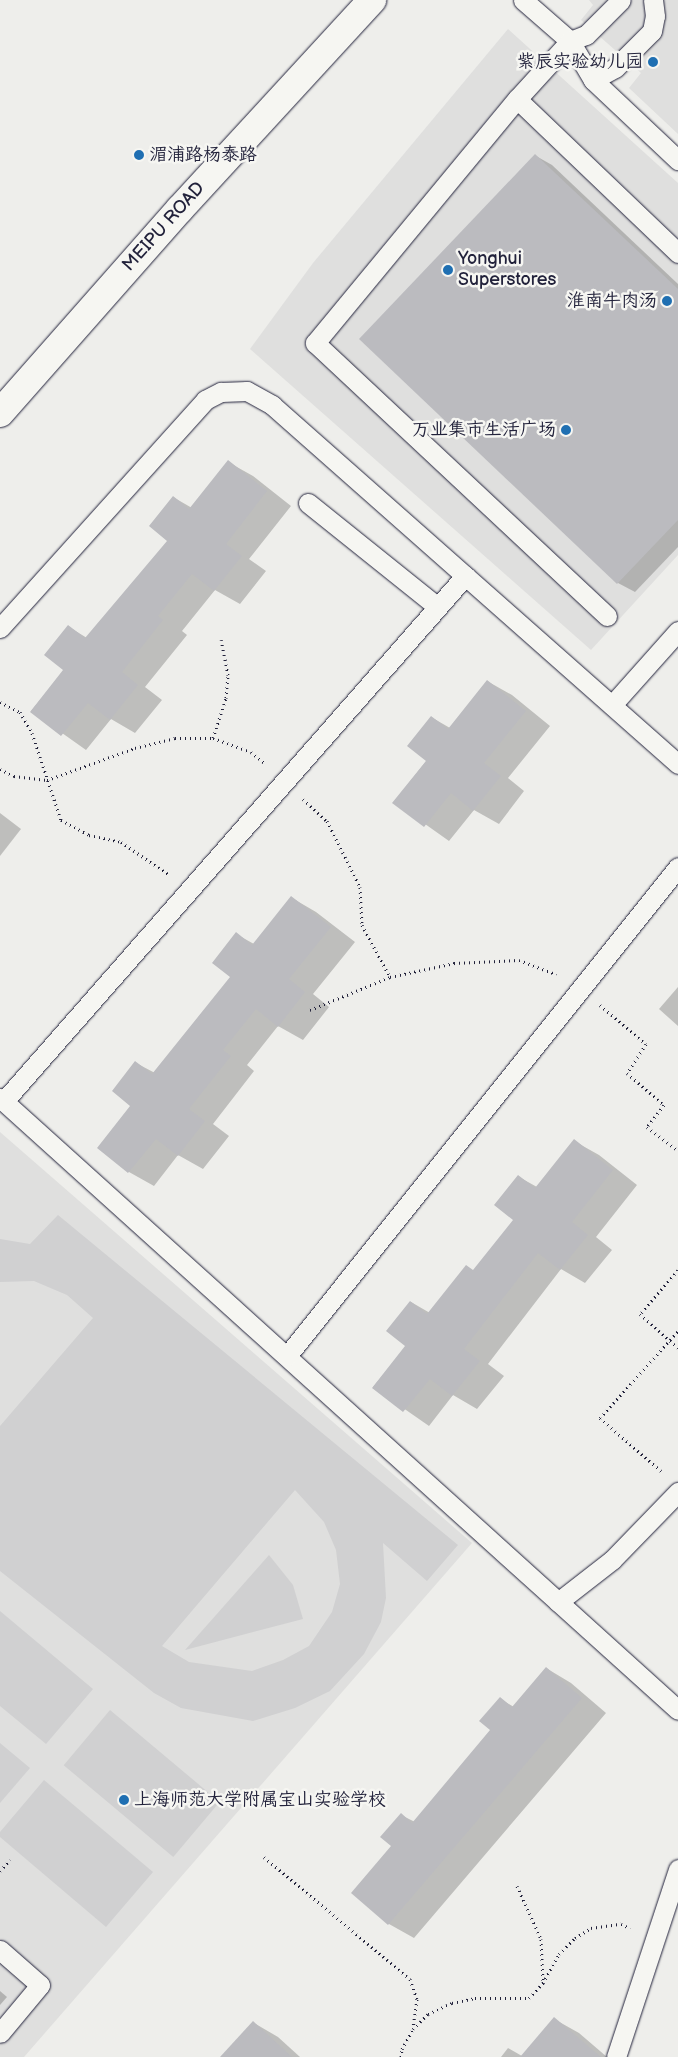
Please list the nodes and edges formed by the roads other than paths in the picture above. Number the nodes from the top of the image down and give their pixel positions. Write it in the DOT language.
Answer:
graph roads {
  1 [pos="372,0"];
  2 [pos="523,0"];
  3 [pos="621,0"];
  4 [pos="653,0"];
  5 [pos="570,41"];
  6 [pos="593,80"];
  7 [pos="517,99"];
  8 [pos="678,160"];
  9 [pos="678,253"];
  10 [pos="0,413"];
  11 [pos="308,503"];
  12 [pos="465,576"];
  13 [pos="438,606"];
  14 [pos="607,616"];
  15 [pos="0,628"];
  16 [pos="678,632"];
  17 [pos="612,705"];
  18 [pos="678,764"];
  19 [pos="678,867"];
  20 [pos="2,1099"];
  21 [pos="287,1356"];
  22 [pos="678,1492"];
  23 [pos="558,1602"];
  24 [pos="678,1710"];
  25 [pos="678,1869"];
  26 [pos="0,1950"];
  27 [pos="0,2033"];
  28 [pos="616,2057"];
  1 -- 10 [label="street, MEIPU ROAD"];
  2 -- 5 [label="lane"];
  3 -- 5 [label="lane"];
  4 -- 6 [label="lane"];
  5 -- 6 [label="lane"];
  5 -- 7 [label="lane"];
  6 -- 8 [label="lane"];
  7 -- 9 [label="lane"];
  7 -- 14 [label="lane"];
  11 -- 13 [label="lane"];
  12 -- 13 [label="lane"];
  12 -- 15 [label="lane"];
  12 -- 17 [label="lane"];
  13 -- 20 [label="lane"];
  16 -- 17 [label="lane"];
  17 -- 18 [label="lane"];
  19 -- 21 [label="lane"];
  20 -- 21 [label="lane"];
  21 -- 23 [label="lane"];
  22 -- 23 [label="lane"];
  23 -- 24 [label="lane"];
  25 -- 28 [label="lane"];
  26 -- 27 [label="lane"];
}
